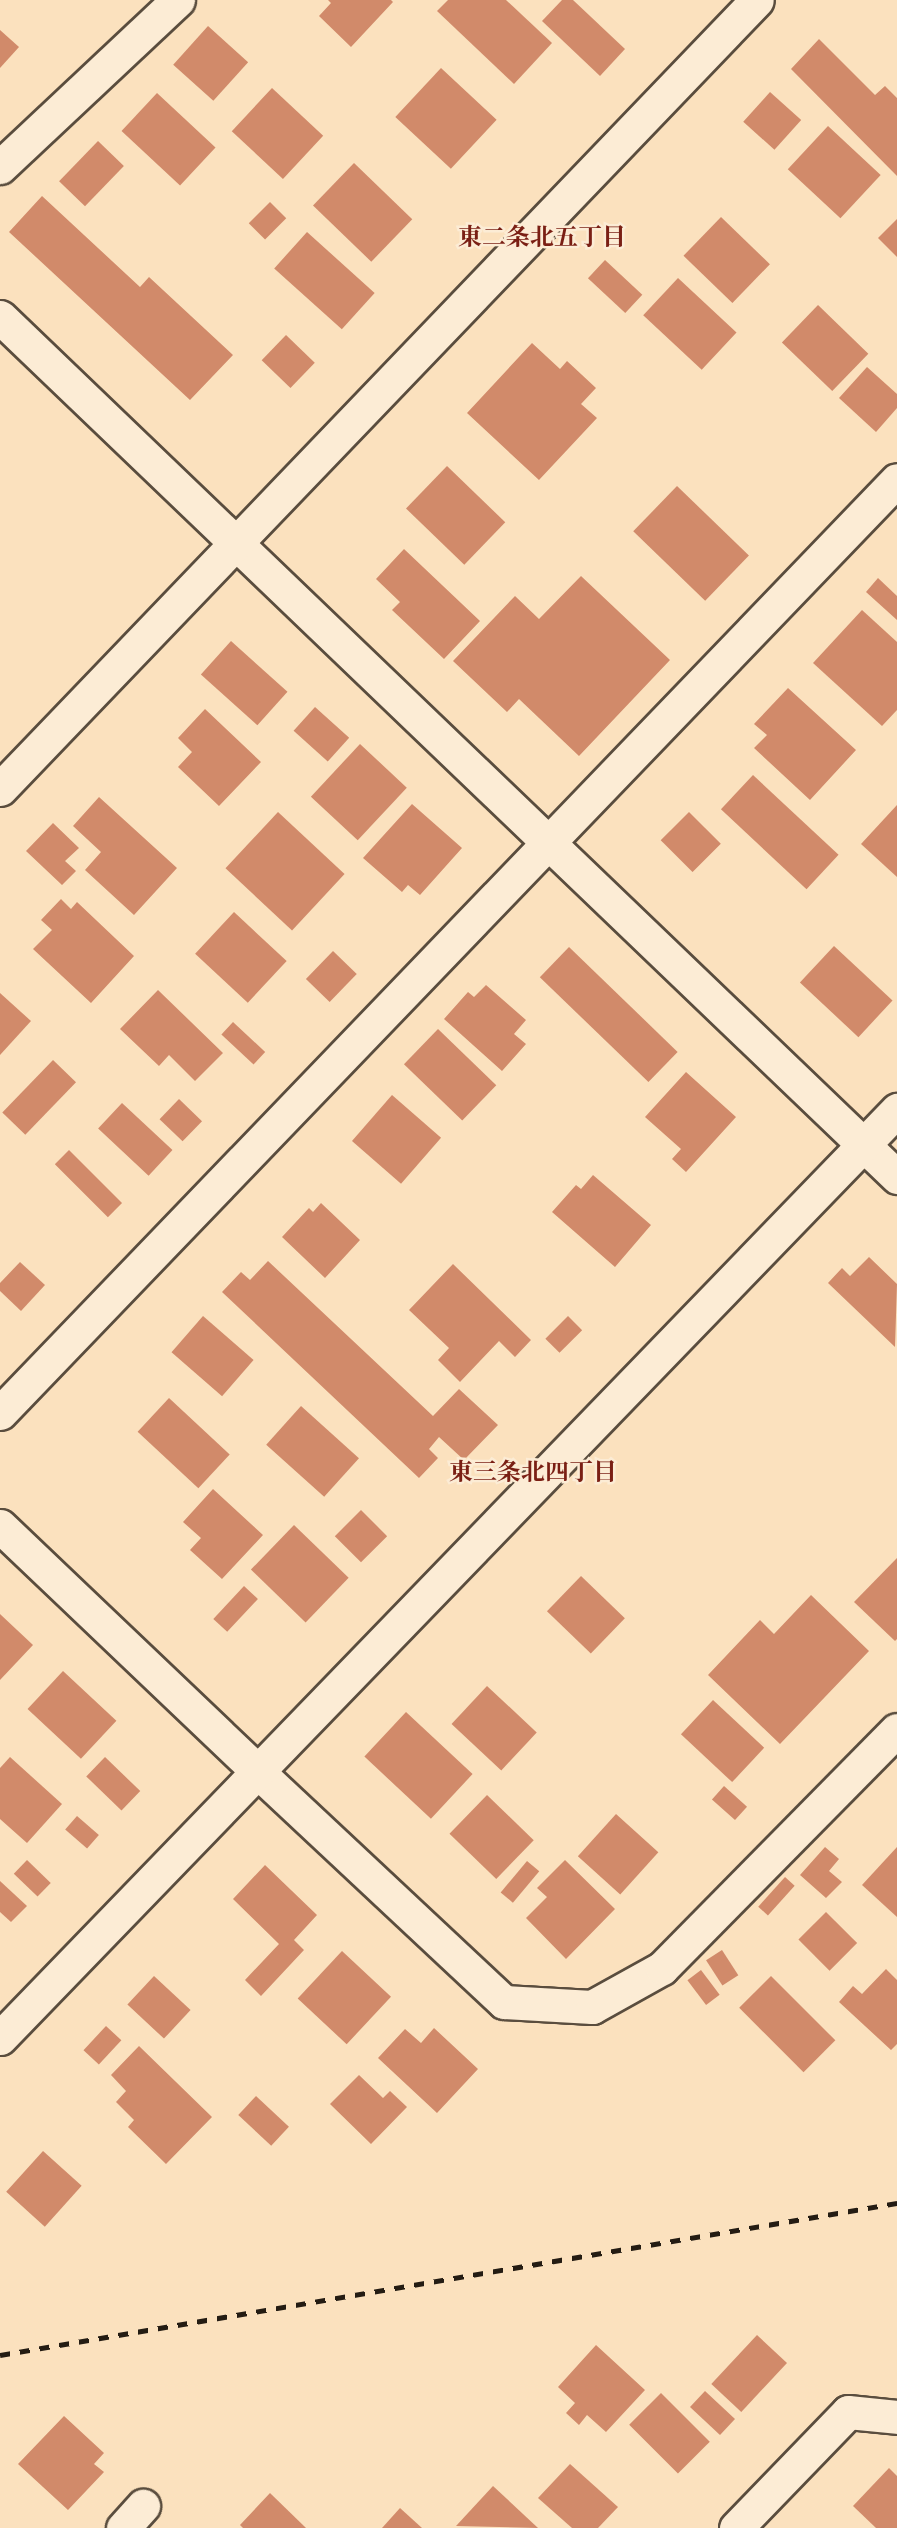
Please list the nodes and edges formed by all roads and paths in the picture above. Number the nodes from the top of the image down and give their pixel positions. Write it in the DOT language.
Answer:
graph roads {
  1 [pos="178,0"];
  2 [pos="757,0"];
  3 [pos="0,167"];
  4 [pos="0,317"];
  5 [pos="897,480"];
  6 [pos="238,542"];
  7 [pos="0,789"];
  8 [pos="551,841"];
  9 [pos="897,1110"];
  10 [pos="864,1144"];
  11 [pos="897,1177"];
  12 [pos="0,1413"];
  13 [pos="0,1526"];
  14 [pos="897,1730"];
  15 [pos="257,1771"];
  16 [pos="0,2038"];
  17 [pos="897,2417"];
  18 [pos="736,2528"];
  1 -- 3 [label="street"];
  2 -- 6 [label="street"];
  4 -- 6 [label="street"];
  5 -- 8 [label="street"];
  6 -- 7 [label="street"];
  6 -- 8 [label="street"];
  8 -- 10 [label="street"];
  8 -- 12 [label="street"];
  9 -- 10 [label="street"];
  10 -- 11 [label="street"];
  10 -- 15 [label="street"];
  13 -- 15 [label="street"];
  14 -- 15 [label="street"];
  15 -- 16 [label="street"];
  17 -- 18 [label="street"];
}
